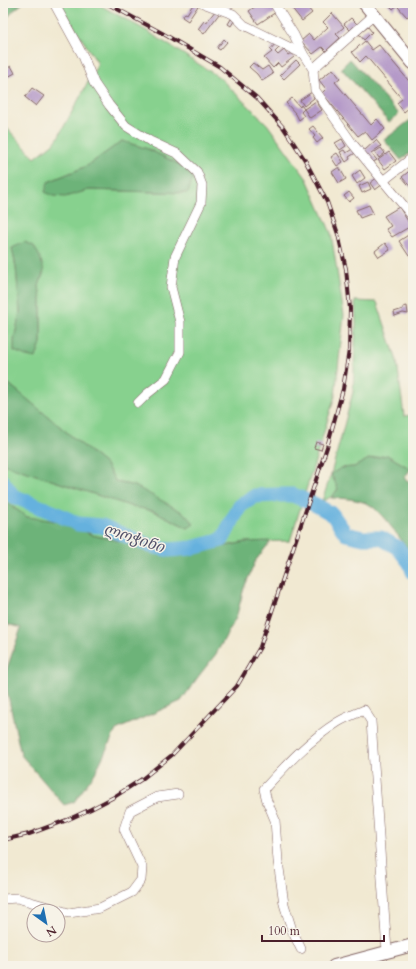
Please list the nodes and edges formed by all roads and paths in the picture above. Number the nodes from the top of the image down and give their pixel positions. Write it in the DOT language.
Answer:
graph roads {
  1 [pos="54,3"];
  2 [pos="203,3"];
  3 [pos="277,4"];
  4 [pos="371,7"];
  5 [pos="303,54"];
  6 [pos="413,63"];
  7 [pos="313,69"];
  8 [pos="413,156"];
  9 [pos="383,181"];
  10 [pos="412,213"];
  11 [pos="138,403"];
  12 [pos="178,794"];
  13 [pos="3,899"];
  14 [pos="413,945"];
  15 [pos="301,949"];
  16 [pos="387,951"];
  17 [pos="334,966"];
  1 -- 11 [label="street"];
  2 -- 5 [label="street"];
  3 -- 5 [label="street"];
  4 -- 6 [label="street"];
  4 -- 7 [label="street"];
  5 -- 7 [label="street"];
  7 -- 9 [label="street"];
  8 -- 9 [label="street"];
  9 -- 10 [label="street"];
  12 -- 13 [label="street"];
  14 -- 16 [label="street"];
  15 -- 16 [label="street"];
  16 -- 17 [label="street"];
}
